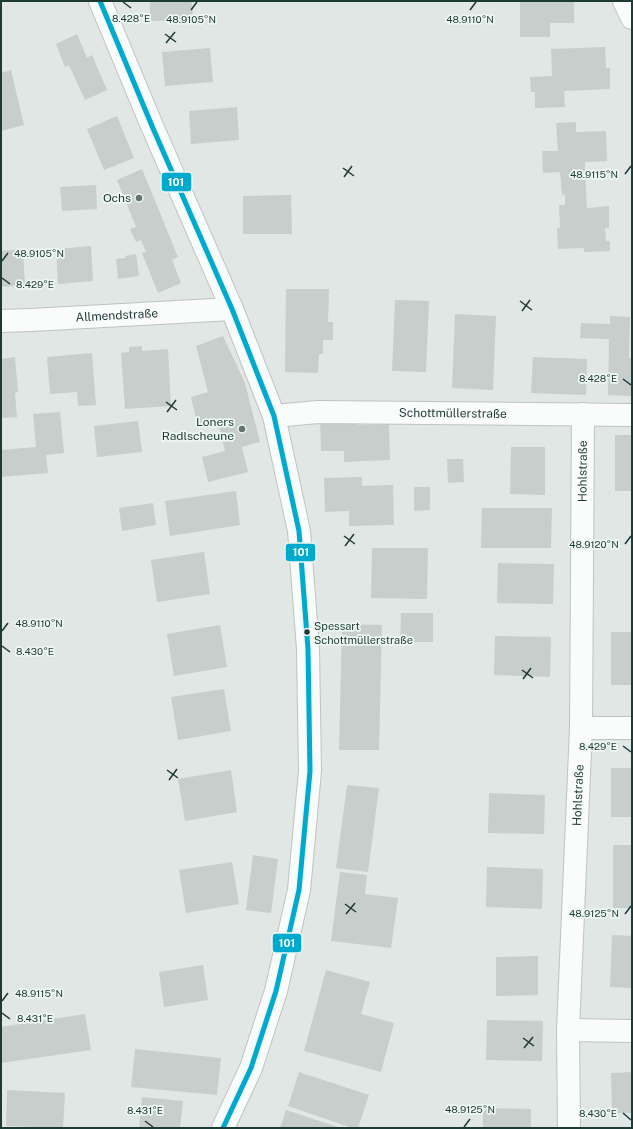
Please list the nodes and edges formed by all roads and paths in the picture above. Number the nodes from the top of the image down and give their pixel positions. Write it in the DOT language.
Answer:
graph roads {
  1 [pos="100,1"];
  2 [pos="624,1"];
  3 [pos="632,18"];
  4 [pos="232,308"];
  5 [pos="1,321"];
  6 [pos="583,414"];
  7 [pos="632,415"];
  8 [pos="274,416"];
  9 [pos="581,728"];
  10 [pos="632,728"];
  11 [pos="568,1030"];
  12 [pos="632,1031"];
  13 [pos="222,1128"];
  14 [pos="569,1128"];
  1 -- 4 [label="street"];
  2 -- 3 [label="street"];
  4 -- 5 [label="street, Allmendstraße"];
  4 -- 8 [label="street"];
  6 -- 7 [label="street, Schottmüllerstraße"];
  6 -- 8 [label="street, Schottmüllerstraße"];
  6 -- 9 [label="street, Hohlstraße"];
  8 -- 13 [label="street"];
  9 -- 10 [label="street"];
  9 -- 11 [label="street, Hohlstraße"];
  11 -- 12 [label="street"];
  11 -- 14 [label="street, Hohlstraße"];
}
